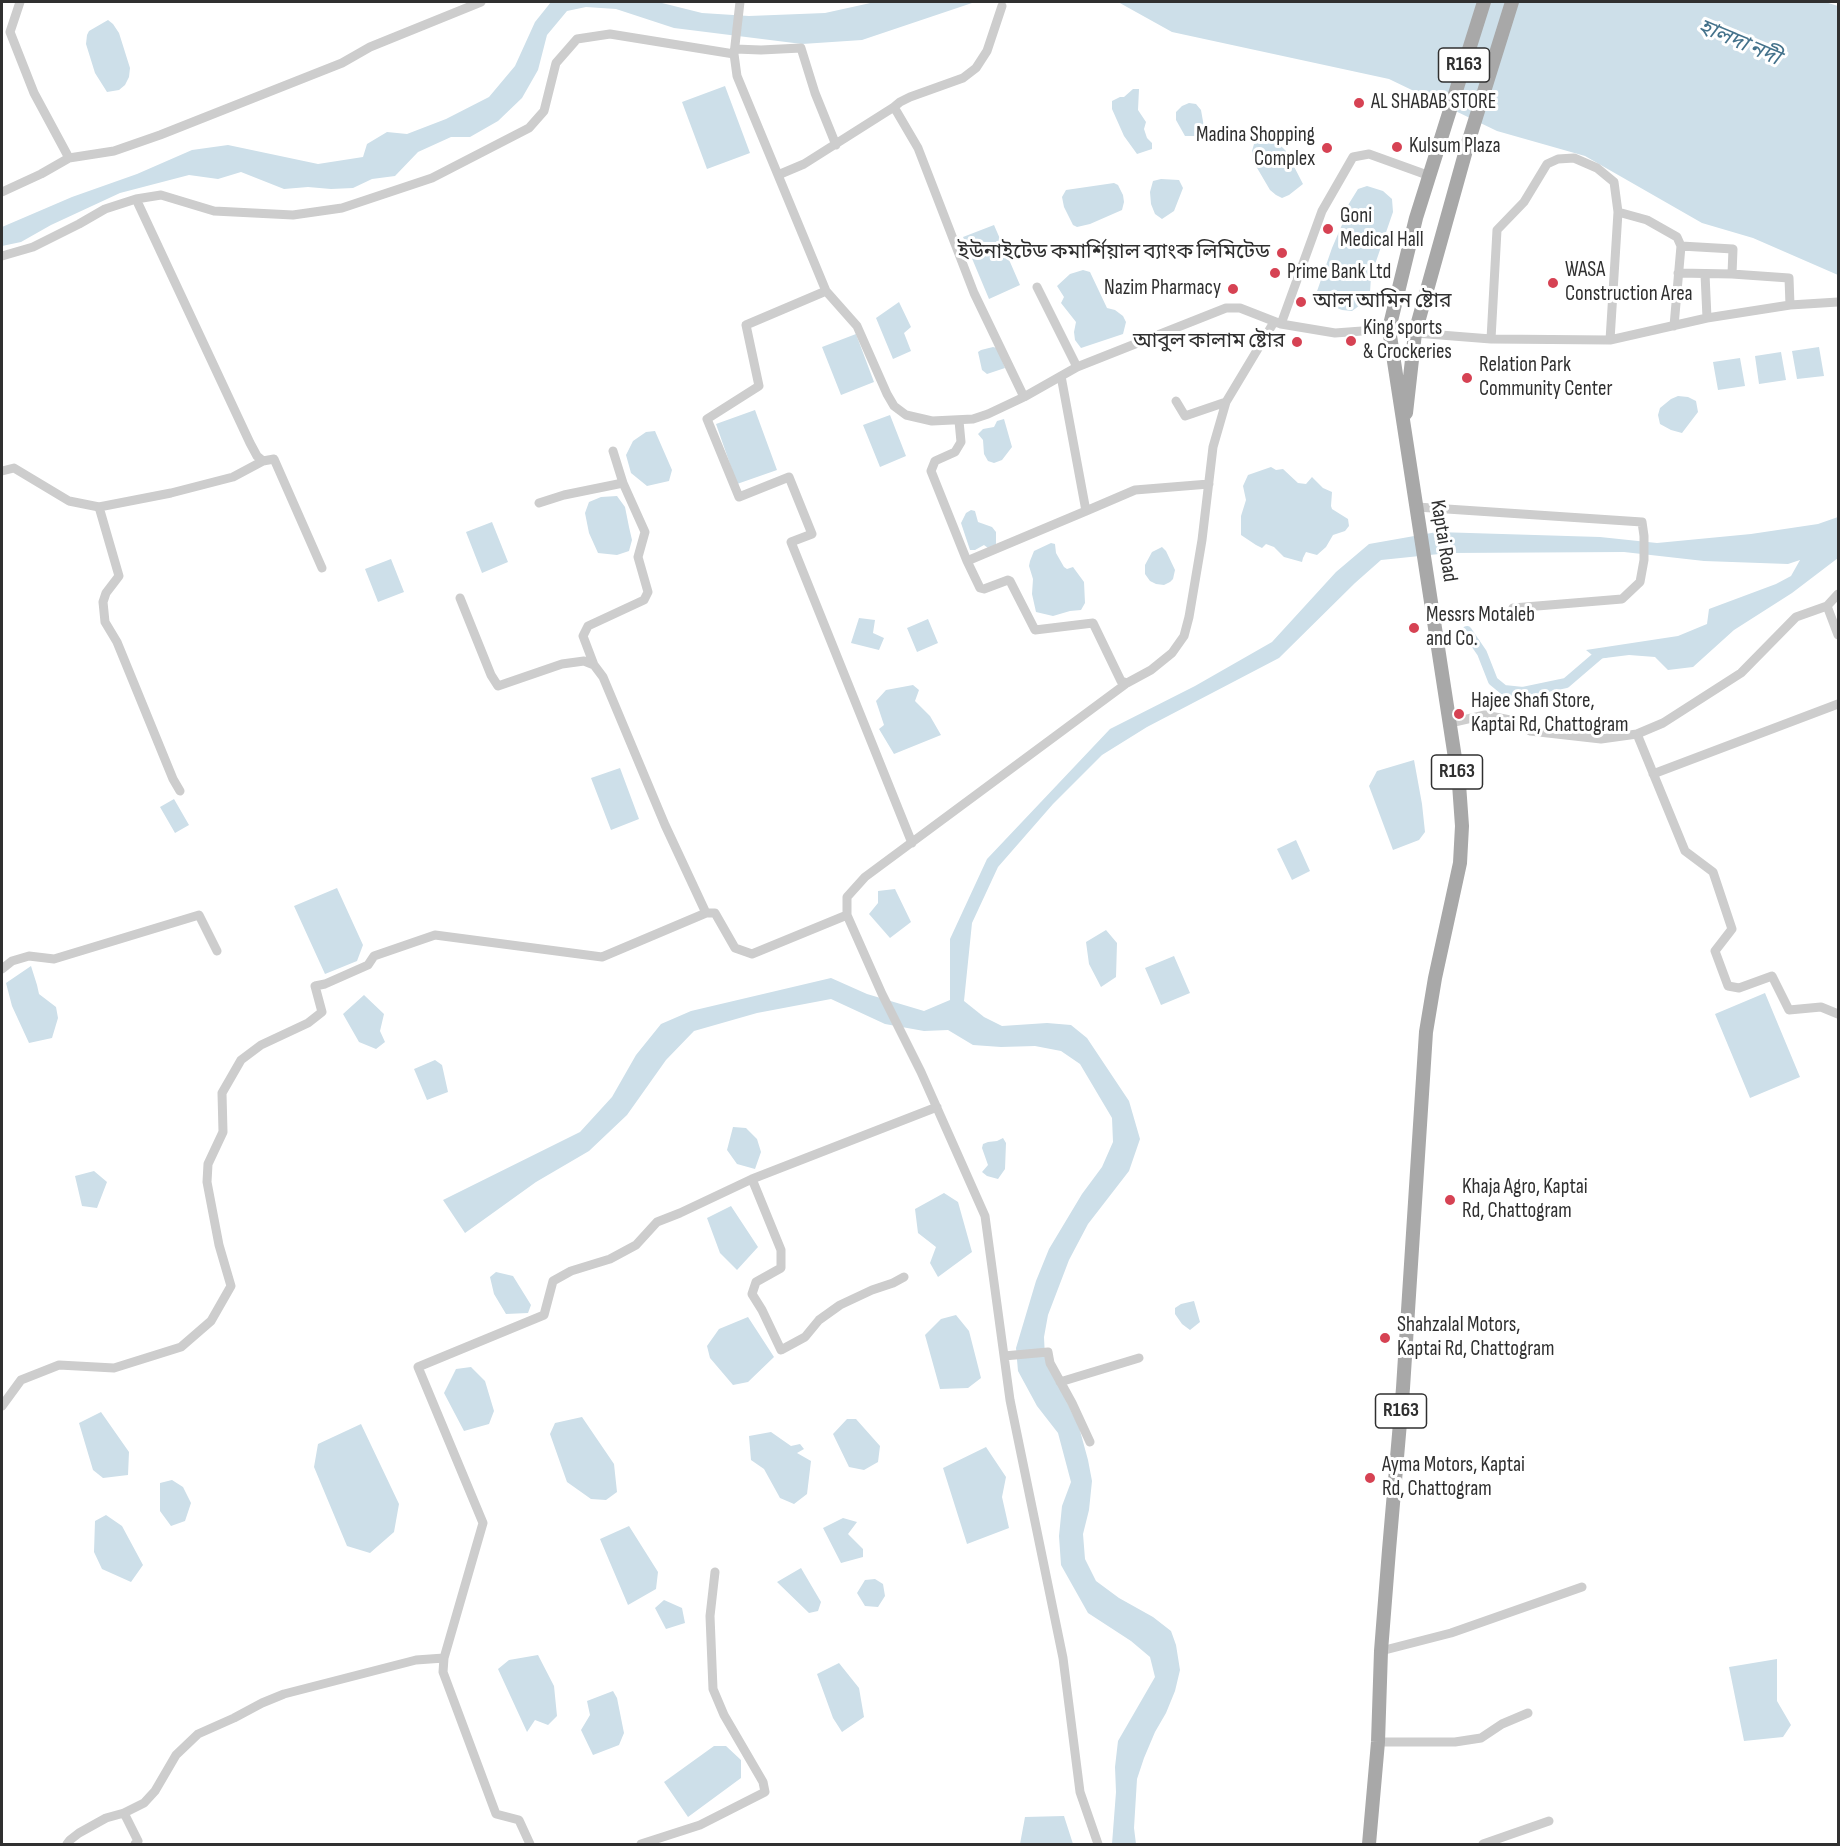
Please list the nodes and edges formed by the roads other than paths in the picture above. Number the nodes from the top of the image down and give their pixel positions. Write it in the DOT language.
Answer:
graph roads {
  1 [pos="20,2"];
  2 [pos="481,2"];
  3 [pos="1484,2"];
  4 [pos="1512,2"];
  5 [pos="456,6"];
  6 [pos="739,6"];
  7 [pos="1002,6"];
  8 [pos="735,48"];
  9 [pos="894,107"];
  10 [pos="836,145"];
  11 [pos="69,158"];
  12 [pos="778,176"];
  13 [pos="1430,176"];
  14 [pos="2,192"];
  15 [pos="136,199"];
  16 [pos="1618,212"];
  17 [pos="1681,246"];
  18 [pos="2,256"];
  19 [pos="1678,273"];
  20 [pos="1705,274"];
  21 [pos="1732,274"];
  22 [pos="1037,287"];
  23 [pos="826,291"];
  24 [pos="1838,302"];
  25 [pos="1790,306"];
  26 [pos="1707,318"];
  27 [pos="1278,323"];
  28 [pos="1674,326"];
  29 [pos="1389,329"];
  30 [pos="1415,333"];
  31 [pos="1491,339"];
  32 [pos="1610,340"];
  33 [pos="1077,367"];
  34 [pos="1060,376"];
  35 [pos="1023,397"];
  36 [pos="1176,401"];
  37 [pos="1226,402"];
  38 [pos="959,420"];
  39 [pos="1404,430"];
  40 [pos="613,451"];
  41 [pos="263,460"];
  42 [pos="2,471"];
  43 [pos="623,483"];
  44 [pos="1209,484"];
  45 [pos="539,503"];
  46 [pos="99,507"];
  47 [pos="1417,507"];
  48 [pos="1086,512"];
  49 [pos="967,561"];
  50 [pos="322,568"];
  51 [pos="1839,594"];
  52 [pos="460,598"];
  53 [pos="1827,606"];
  54 [pos="1513,608"];
  55 [pos="1839,635"];
  56 [pos="594,665"];
  57 [pos="1127,683"];
  58 [pos="1839,704"];
  59 [pos="1450,723"];
  60 [pos="1637,734"];
  61 [pos="1653,774"];
  62 [pos="180,791"];
  63 [pos="912,843"];
  64 [pos="706,913"];
  65 [pos="847,915"];
  66 [pos="217,951"];
  67 [pos="2,969"];
  68 [pos="1839,1014"];
  69 [pos="937,1107"];
  70 [pos="752,1179"];
  71 [pos="904,1276"];
  72 [pos="1009,1356"];
  73 [pos="1139,1358"];
  74 [pos="1060,1382"];
  75 [pos="2,1406"];
  76 [pos="1090,1443"];
  77 [pos="715,1572"];
  78 [pos="1582,1587"];
  79 [pos="1381,1651"];
  80 [pos="444,1658"];
  81 [pos="1528,1713"];
  82 [pos="1378,1742"];
  83 [pos="124,1813"];
  84 [pos="1549,1821"];
  85 [pos="1498,1842"];
  86 [pos="67,1845"];
  87 [pos="135,1845"];
  88 [pos="530,1845"];
  89 [pos="641,1845"];
  90 [pos="1098,1845"];
  91 [pos="1369,1845"];
  92 [pos="1484,1845"];
  1 -- 11 [label="street"];
  2 -- 5 [label="street"];
  3 -- 13 [label="main road, R163"];
  4 -- 30 [label="main road, R163"];
  5 -- 11 [label="street"];
  6 -- 8 [label="street"];
  7 -- 9 [label="street"];
  8 -- 10 [label="street"];
  8 -- 12 [label="street"];
  8 -- 15 [label="street"];
  9 -- 10 [label="street"];
  9 -- 35 [label="street"];
  10 -- 12 [label="street"];
  11 -- 14 [label="street"];
  12 -- 23 [label="street"];
  13 -- 27 [label="street"];
  13 -- 29 [label="main road, R163"];
  15 -- 18 [label="street"];
  15 -- 41 [label="street"];
  16 -- 17 [label="street"];
  16 -- 31 [label="street"];
  16 -- 32 [label="street"];
  17 -- 19 [label="street"];
  17 -- 21 [label="street"];
  19 -- 20 [label="street"];
  19 -- 28 [label="street"];
  20 -- 21 [label="street"];
  20 -- 26 [label="street"];
  21 -- 25 [label="street"];
  22 -- 33 [label="street"];
  23 -- 38 [label="street"];
  23 -- 63 [label="street"];
  24 -- 25 [label="street"];
  25 -- 26 [label="street"];
  26 -- 28 [label="street"];
  27 -- 29 [label="street"];
  27 -- 33 [label="street"];
  27 -- 37 [label="street"];
  28 -- 32 [label="street"];
  29 -- 39 [label="main road, R163"];
  30 -- 31 [label="street"];
  30 -- 39 [label="main road, R163"];
  31 -- 32 [label="street"];
  33 -- 34 [label="street"];
  34 -- 35 [label="street"];
  34 -- 48 [label="street"];
  35 -- 38 [label="street"];
  36 -- 37 [label="street"];
  37 -- 44 [label="street"];
  38 -- 49 [label="street"];
  39 -- 47 [label="main road, Kaptai Road / R163"];
  40 -- 43 [label="street"];
  41 -- 46 [label="street"];
  41 -- 50 [label="street"];
  42 -- 46 [label="street"];
  43 -- 45 [label="street"];
  43 -- 56 [label="street"];
  44 -- 48 [label="street"];
  44 -- 57 [label="street"];
  46 -- 62 [label="street"];
  47 -- 54 [label="street"];
  47 -- 59 [label="main road, Kaptai Road / R163"];
  48 -- 49 [label="street"];
  49 -- 57 [label="street"];
  51 -- 53 [label="street"];
  52 -- 56 [label="street"];
  53 -- 55 [label="street"];
  53 -- 60 [label="street"];
  56 -- 64 [label="street"];
  57 -- 63 [label="street"];
  58 -- 61 [label="street"];
  59 -- 60 [label="street"];
  59 -- 79 [label="main road, Kaptai Road / R163"];
  60 -- 61 [label="street"];
  61 -- 68 [label="street"];
  63 -- 65 [label="street"];
  64 -- 65 [label="street"];
  64 -- 75 [label="street"];
  65 -- 69 [label="street"];
  66 -- 67 [label="street"];
  69 -- 70 [label="street"];
  69 -- 72 [label="street"];
  70 -- 71 [label="street"];
  70 -- 80 [label="street"];
  72 -- 74 [label="street"];
  72 -- 90 [label="street"];
  73 -- 74 [label="street"];
  74 -- 76 [label="street"];
  77 -- 89 [label="street"];
  78 -- 79 [label="street"];
  79 -- 82 [label="main road, R163"];
  80 -- 83 [label="street"];
  80 -- 88 [label="street"];
  81 -- 82 [label="street"];
  82 -- 91 [label="main road, R163"];
  83 -- 86 [label="street"];
  83 -- 87 [label="street"];
  84 -- 85 [label="street"];
  85 -- 92 [label="street"];
}
